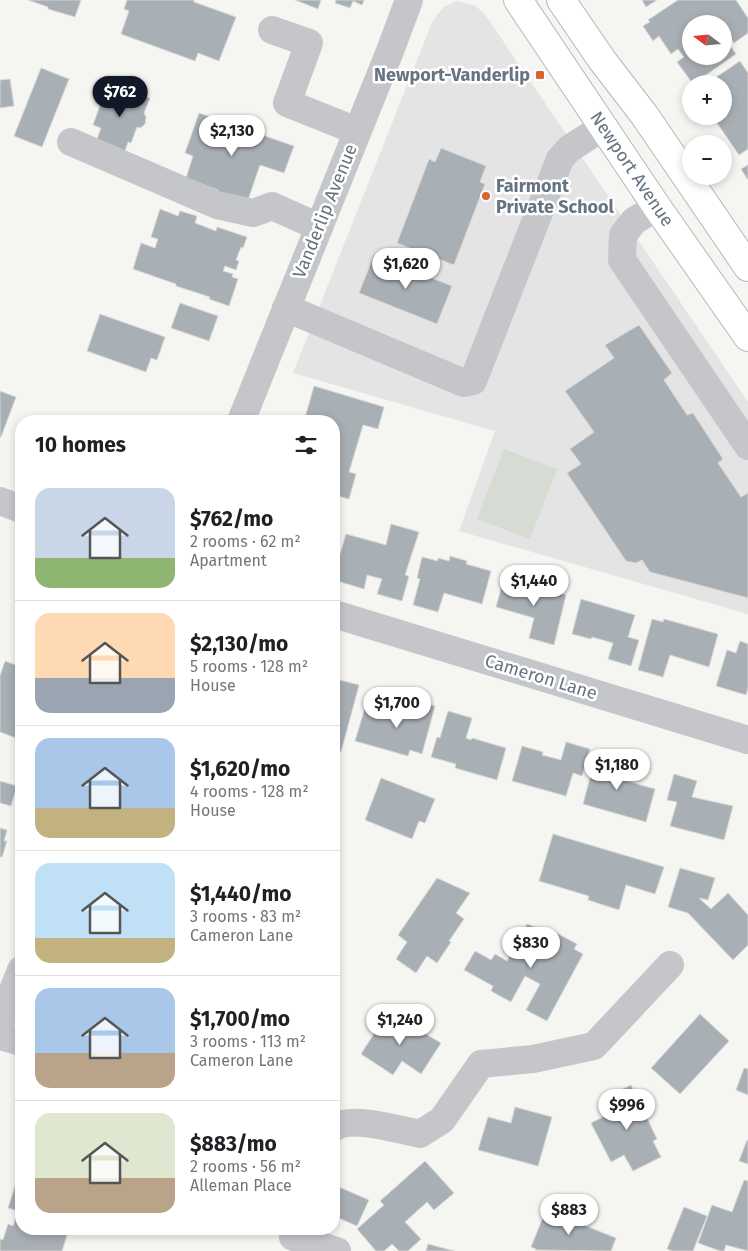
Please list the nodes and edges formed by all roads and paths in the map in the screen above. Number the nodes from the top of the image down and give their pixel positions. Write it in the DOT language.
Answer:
graph roads {
  1 [pos="408,0"];
  2 [pos="428,0"];
  3 [pos="561,0"];
  4 [pos="518,3"];
  5 [pos="272,30"];
  6 [pos="390,51"];
  7 [pos="603,127"];
  8 [pos="357,131"];
  9 [pos="71,142"];
  10 [pos="657,207"];
  11 [pos="319,227"];
  12 [pos="748,267"];
  13 [pos="286,308"];
  14 [pos="748,337"];
  15 [pos="243,415"];
  16 [pos="748,446"];
  17 [pos="0,502"];
  18 [pos="15,507"];
  19 [pos="340,616"];
  20 [pos="748,740"];
  21 [pos="670,966"];
  22 [pos="15,985"];
  23 [pos="0,1023"];
  24 [pos="0,1036"];
  25 [pos="15,1040"];
  26 [pos="340,1126"];
  27 [pos="294,1235"];
  28 [pos="337,1251"];
  1 -- 6 [label="street, Vanderlip Avenue"];
  2 -- 6 [label="street"];
  3 -- 12 [label="main road"];
  4 -- 7 [label="main road, Newport Avenue"];
  5 -- 8 [label="street"];
  6 -- 8 [label="street, Vanderlip Avenue"];
  7 -- 10 [label="main road, Newport Avenue"];
  7 -- 13 [label="street"];
  8 -- 11 [label="street, Vanderlip Avenue"];
  9 -- 11 [label="street"];
  10 -- 14 [label="main road, Newport Avenue"];
  10 -- 16 [label="street"];
  11 -- 13 [label="street, Vanderlip Avenue"];
  13 -- 15 [label="street, Vanderlip Avenue"];
  17 -- 18 [label="street"];
  19 -- 20 [label="street, Cameron Lane"];
  21 -- 26 [label="street"];
  22 -- 23 [label="street"];
  24 -- 25 [label="street"];
  27 -- 28 [label="street"];
}
